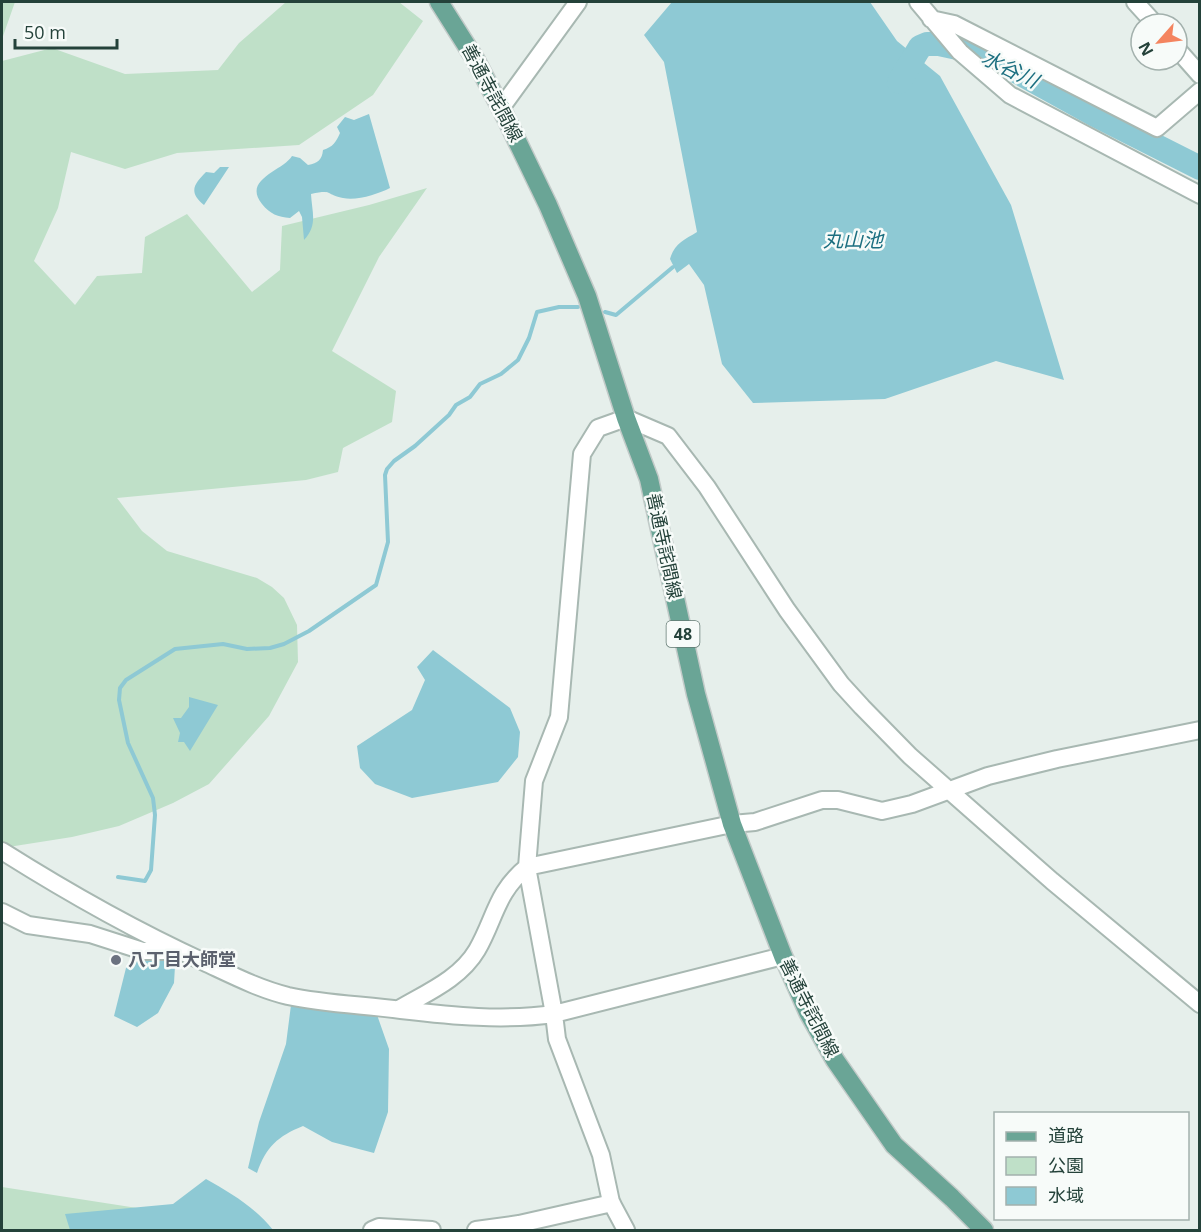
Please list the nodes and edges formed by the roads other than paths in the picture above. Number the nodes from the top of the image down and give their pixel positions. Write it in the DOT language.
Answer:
graph roads {
  1 [pos="439,2"];
  2 [pos="578,2"];
  3 [pos="918,2"];
  4 [pos="931,19"];
  5 [pos="1189,63"];
  6 [pos="1200,75"];
  7 [pos="1200,92"];
  8 [pos="501,108"];
  9 [pos="1200,195"];
  10 [pos="626,418"];
  11 [pos="1200,730"];
  12 [pos="948,789"];
  13 [pos="732,824"];
  14 [pos="2,851"];
  15 [pos="527,867"];
  16 [pos="2,912"];
  17 [pos="181,951"];
  18 [pos="783,956"];
  19 [pos="1200,1004"];
  20 [pos="399,1009"];
  21 [pos="554,1014"];
  22 [pos="612,1203"];
  23 [pos="372,1230"];
  24 [pos="432,1230"];
  25 [pos="476,1230"];
  26 [pos="626,1230"];
  27 [pos="984,1230"];
  1 -- 8 [label="main road, 善通寺詫間線 / 48"];
  2 -- 8 [label="street"];
  3 -- 4 [label="street"];
  4 -- 7 [label="street"];
  4 -- 9 [label="street"];
  5 -- 6 [label="street"];
  8 -- 10 [label="main road, 善通寺詫間線 / 48"];
  10 -- 12 [label="street"];
  10 -- 13 [label="main road, 善通寺詫間線 / 48"];
  10 -- 15 [label="street"];
  11 -- 12 [label="street"];
  12 -- 13 [label="street"];
  12 -- 19 [label="street"];
  13 -- 15 [label="street"];
  13 -- 18 [label="main road, 善通寺詫間線 / 48"];
  14 -- 17 [label="street"];
  15 -- 20 [label="street"];
  15 -- 21 [label="street"];
  16 -- 17 [label="street"];
  17 -- 20 [label="street"];
  18 -- 21 [label="street"];
  18 -- 27 [label="main road, 善通寺詫間線 / 48"];
  20 -- 21 [label="street"];
  21 -- 22 [label="street"];
  22 -- 25 [label="street"];
  22 -- 26 [label="street"];
  23 -- 24 [label="street"];
}
